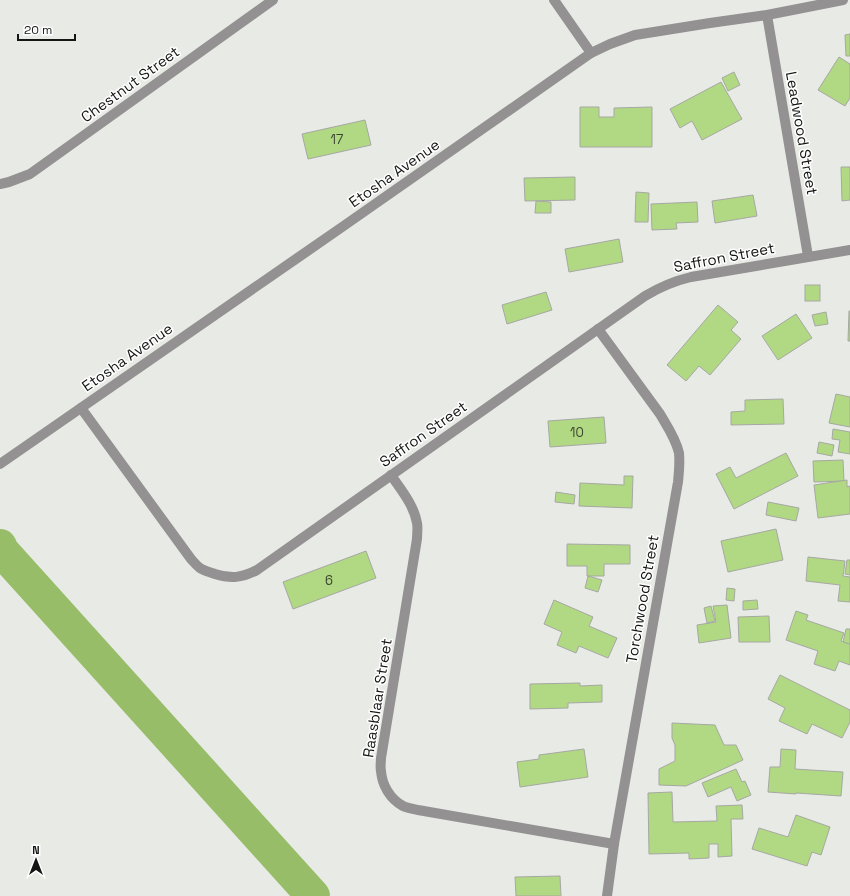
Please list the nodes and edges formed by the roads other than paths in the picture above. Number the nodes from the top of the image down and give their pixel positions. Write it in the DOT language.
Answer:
graph roads {
  1 [pos="273,0"];
  2 [pos="554,0"];
  3 [pos="844,0"];
  4 [pos="766,15"];
  5 [pos="591,53"];
  6 [pos="0,184"];
  7 [pos="850,250"];
  8 [pos="808,256"];
  9 [pos="598,329"];
  10 [pos="81,408"];
  11 [pos="0,464"];
  12 [pos="391,475"];
  13 [pos="614,844"];
  14 [pos="607,896"];
  1 -- 6 [label="street, Chestnut Street"];
  2 -- 5 [label="street"];
  3 -- 4 [label="street, Etosha Avenue"];
  4 -- 5 [label="street, Etosha Avenue"];
  4 -- 8 [label="street, Leadwood Street"];
  5 -- 10 [label="street, Etosha Avenue"];
  7 -- 8 [label="street, Saffron Street"];
  8 -- 9 [label="street, Saffron Street"];
  9 -- 12 [label="street, Saffron Street"];
  9 -- 13 [label="street, Torchwood Street"];
  10 -- 11 [label="street, Etosha Avenue"];
  10 -- 12 [label="street, Saffron Street"];
  12 -- 13 [label="street, Raasblaar Street"];
  13 -- 14 [label="street, Torchwood Street"];
}
